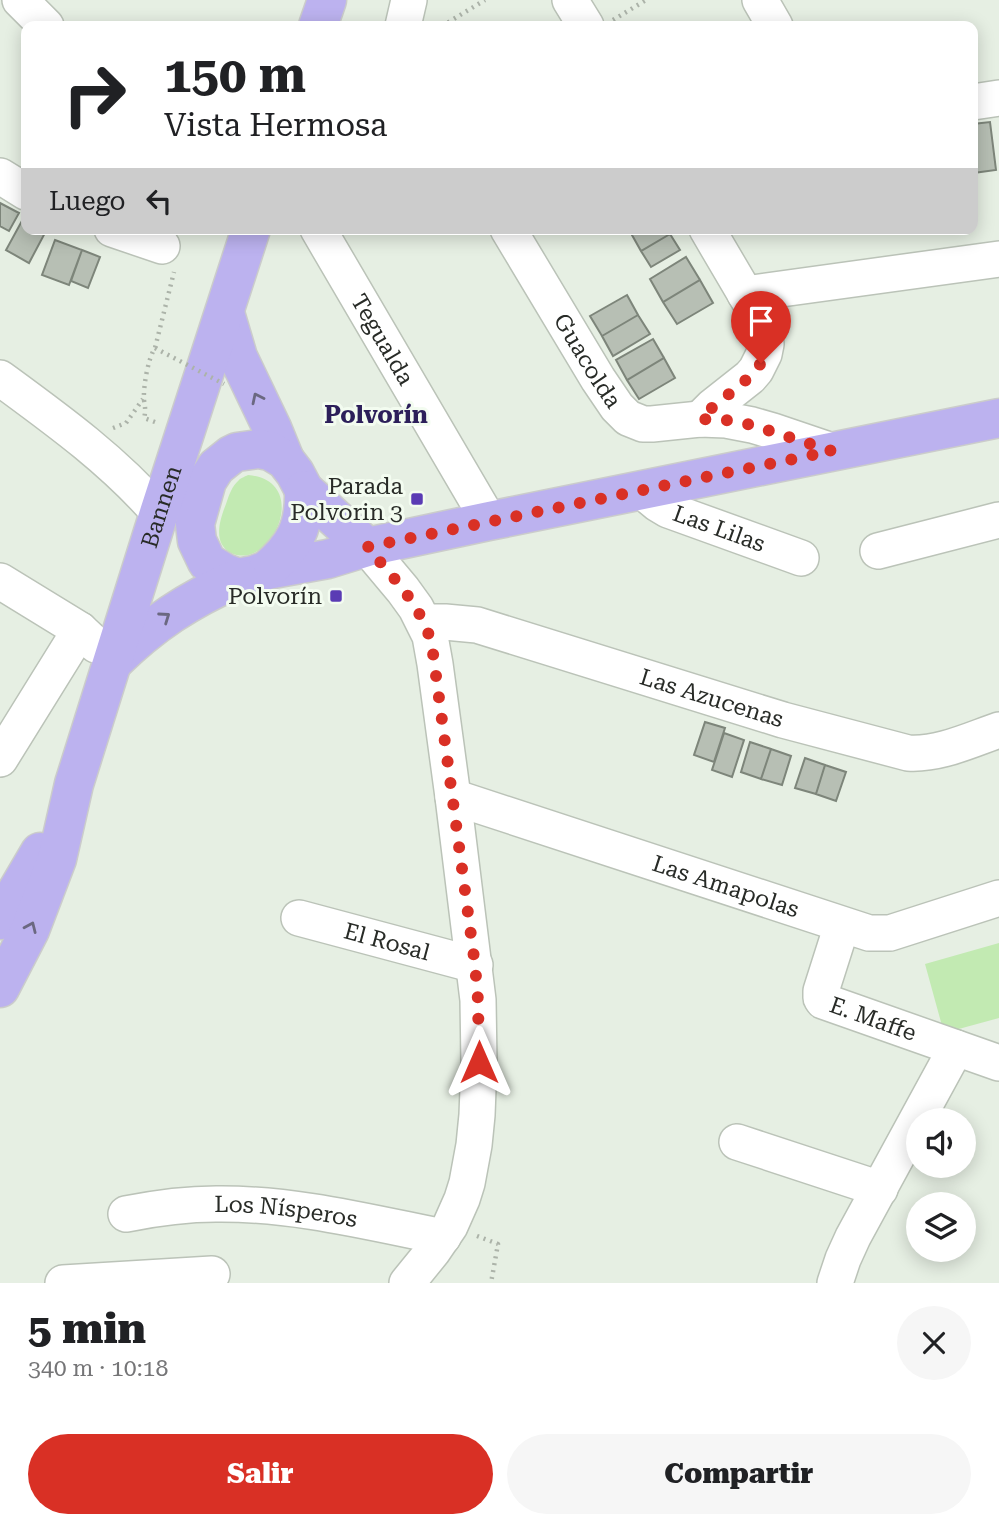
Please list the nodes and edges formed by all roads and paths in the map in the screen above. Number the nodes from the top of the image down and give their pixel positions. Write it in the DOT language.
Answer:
graph roads {
  1 [pos="20,0"];
  2 [pos="327,0"];
  3 [pos="409,0"];
  4 [pos="485,0"];
  5 [pos="570,0"];
  6 [pos="646,0"];
  7 [pos="760,0"];
  8 [pos="41,21"];
  9 [pos="320,21"];
  10 [pos="404,21"];
  11 [pos="450,21"];
  12 [pos="583,21"];
  13 [pos="611,21"];
  14 [pos="772,21"];
  15 [pos="999,98"];
  16 [pos="978,101"];
  17 [pos="0,176"];
  18 [pos="21,189"];
  19 [pos="129,235"];
  20 [pos="249,235"];
  21 [pos="322,235"];
  22 [pos="512,235"];
  23 [pos="711,235"];
  24 [pos="162,247"];
  25 [pos="999,260"];
  26 [pos="745,294"];
  27 [pos="166,305"];
  28 [pos="225,313"];
  29 [pos="155,348"];
  30 [pos="0,378"];
  31 [pos="224,384"];
  32 [pos="144,398"];
  33 [pos="999,418"];
  34 [pos="700,419"];
  35 [pos="185,433"];
  36 [pos="832,451"];
  37 [pos="283,467"];
  38 [pos="641,490"];
  39 [pos="159,513"];
  40 [pos="999,520"];
  41 [pos="489,521"];
  42 [pos="367,547"];
  43 [pos="878,551"];
  44 [pos="203,556"];
  45 [pos="801,558"];
  46 [pos="253,574"];
  47 [pos="0,581"];
  48 [pos="424,622"];
  49 [pos="79,630"];
  50 [pos="113,662"];
  51 [pos="999,730"];
  52 [pos="0,759"];
  53 [pos="74,784"];
  54 [pos="453,797"];
  55 [pos="999,898"];
  56 [pos="299,919"];
  57 [pos="0,920"];
  58 [pos="842,925"];
  59 [pos="475,965"];
  60 [pos="0,988"];
  61 [pos="956,1048"];
  62 [pos="999,1063"];
  63 [pos="737,1142"];
  64 [pos="880,1189"];
  65 [pos="126,1214"];
  66 [pos="447,1231"];
  67 [pos="212,1274"];
  68 [pos="63,1283"];
  69 [pos="407,1283"];
  70 [pos="491,1283"];
  71 [pos="835,1283"];
  1 -- 8 [label="street"];
  2 -- 9 [label="main road"];
  3 -- 10 [label="street"];
  4 -- 11 [label="path"];
  5 -- 12 [label="street"];
  6 -- 13 [label="path"];
  7 -- 14 [label="street"];
  15 -- 16 [label="street"];
  17 -- 18 [label="street"];
  19 -- 24 [label="street"];
  20 -- 28 [label="main road, Bannen"];
  21 -- 41 [label="street, Tegualda"];
  22 -- 34 [label="street, Guacolda"];
  23 -- 26 [label="street"];
  25 -- 26 [label="street"];
  26 -- 34 [label="street"];
  27 -- 29 [label="path"];
  28 -- 35 [label="main road, Bannen"];
  37 -- 28 [label="main road, one-way"];
  29 -- 31 [label="path, bridge"];
  29 -- 32 [label="path"];
  30 -- 39 [label="street"];
  33 -- 36 [label="main road"];
  34 -- 36 [label="street, Guacolda"];
  35 -- 37 [label="main road"];
  35 -- 39 [label="main road, Bannen"];
  36 -- 38 [label="main road"];
  37 -- 42 [label="main road"];
  37 -- 44 [label="main road"];
  37 -- 46 [label="main road"];
  38 -- 41 [label="main road"];
  38 -- 45 [label="street, Las Lilas"];
  39 -- 44 [label="main road"];
  39 -- 50 [label="main road, Bannen"];
  40 -- 43 [label="street"];
  41 -- 42 [label="main road"];
  42 -- 46 [label="main road"];
  42 -- 48 [label="street"];
  44 -- 46 [label="main road"];
  50 -- 46 [label="main road, one-way"];
  47 -- 49 [label="street"];
  48 -- 51 [label="street, Las Azucenas"];
  48 -- 54 [label="street"];
  49 -- 50 [label="street"];
  49 -- 52 [label="street"];
  50 -- 53 [label="main road, Bannen"];
  53 -- 57 [label="main road"];
  60 -- 53 [label="main road, one-way"];
  54 -- 58 [label="street, Las Amapolas"];
  54 -- 59 [label="street"];
  55 -- 58 [label="street, Las Amapolas"];
  56 -- 59 [label="street, El Rosal"];
  58 -- 61 [label="street, E. Maffe"];
  59 -- 66 [label="street"];
  61 -- 62 [label="street, E. Maffe"];
  61 -- 64 [label="street"];
  63 -- 64 [label="street"];
  64 -- 71 [label="street"];
  65 -- 66 [label="street, Los Nísperos"];
  66 -- 69 [label="street"];
  66 -- 70 [label="path"];
  67 -- 68 [label="street"];
}
